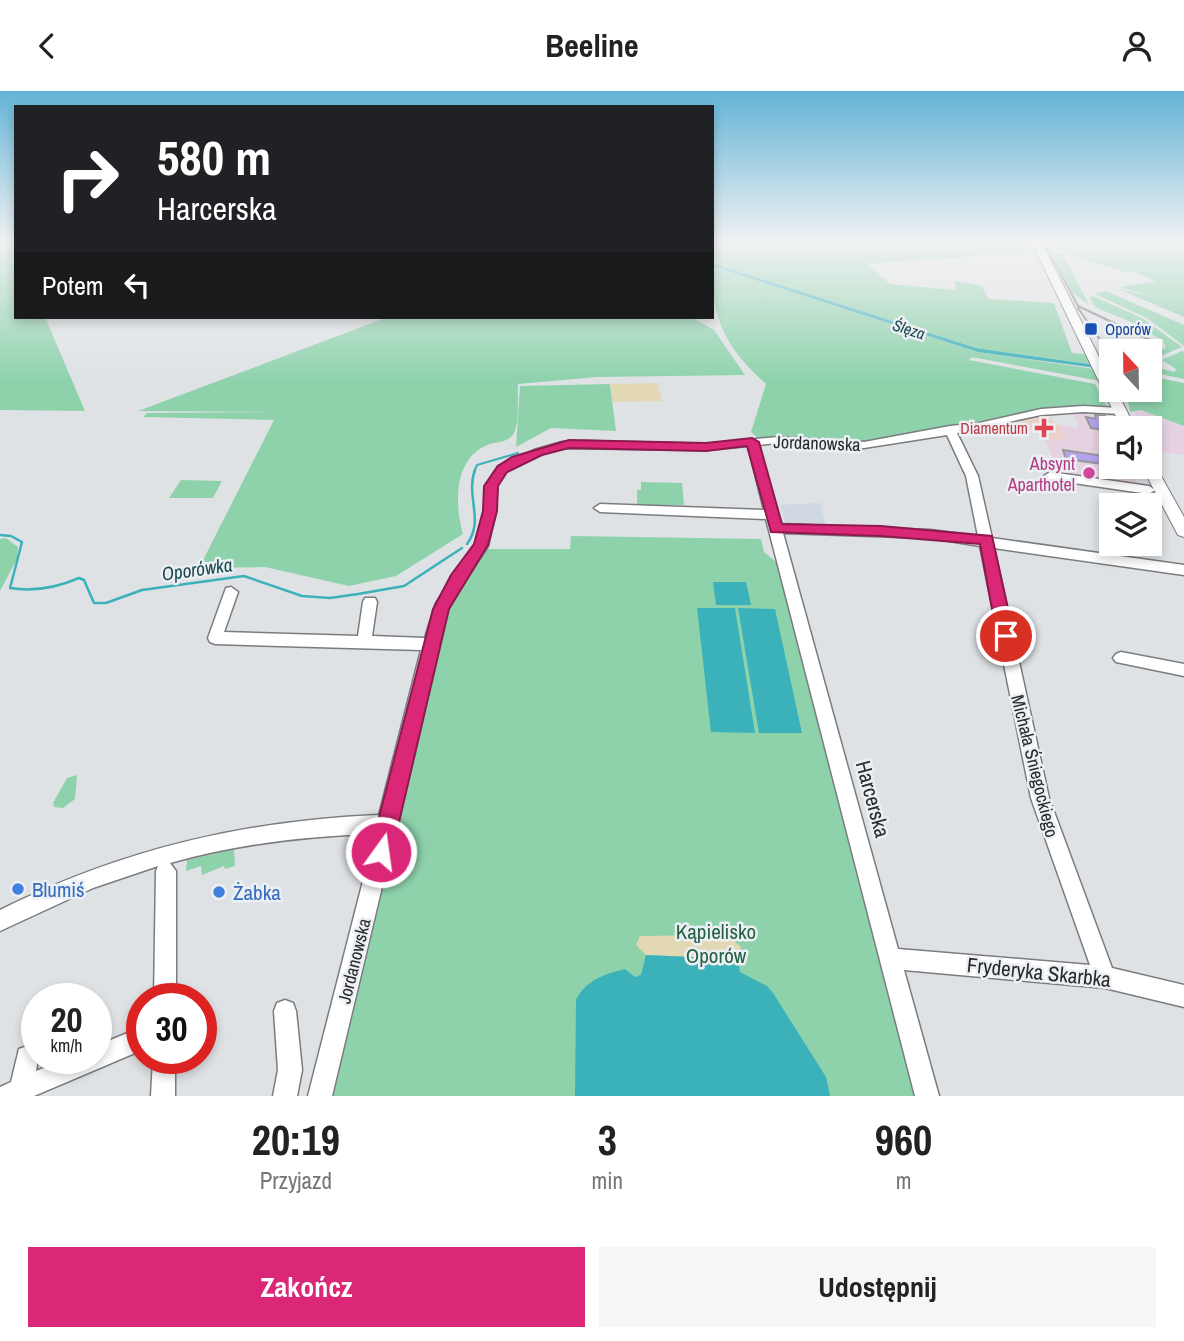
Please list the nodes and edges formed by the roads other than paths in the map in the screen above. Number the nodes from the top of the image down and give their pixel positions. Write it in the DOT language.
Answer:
graph roads {
  1 [pos="1060,288"];
  2 [pos="1120,411"];
  3 [pos="1122,416"];
  4 [pos="950,429"];
  5 [pos="752,442"];
  6 [pos="1050,477"];
  7 [pos="1156,479"];
  8 [pos="1149,489"];
  9 [pos="600,508"];
  10 [pos="774,522"];
  11 [pos="1184,531"];
  12 [pos="986,540"];
  13 [pos="1184,570"];
  14 [pos="230,594"];
  15 [pos="370,602"];
  16 [pos="364,643"];
  17 [pos="430,644"];
  18 [pos="1121,659"];
  19 [pos="1184,670"];
  20 [pos="388,824"];
  21 [pos="166,871"];
  22 [pos="0,921"];
  23 [pos="892,959"];
  24 [pos="1105,977"];
  25 [pos="165,983"];
  26 [pos="1184,996"];
  27 [pos="285,1011"];
  28 [pos="21,1073"];
  29 [pos="47,1074"];
  30 [pos="164,1074"];
  31 [pos="14,1092"];
  32 [pos="163,1096"];
  33 [pos="285,1096"];
  34 [pos="320,1096"];
  35 [pos="927,1096"];
  1 -- 2 [label="main road"];
  2 -- 3 [label="main road"];
  2 -- 4 [label="street, Jordanowska"];
  4 -- 5 [label="street, Jordanowska"];
  4 -- 12 [label="street, Michała Śniegockiego"];
  5 -- 10 [label="street, Harcerska"];
  5 -- 17 [label="street, Jordanowska"];
  6 -- 8 [label="street"];
  7 -- 11 [label="main road"];
  9 -- 10 [label="street"];
  10 -- 12 [label="street"];
  10 -- 23 [label="street, Harcerska"];
  12 -- 13 [label="street"];
  12 -- 24 [label="street, Michała Śniegockiego"];
  14 -- 16 [label="street"];
  15 -- 16 [label="street"];
  16 -- 17 [label="street"];
  17 -- 20 [label="street, Jordanowska"];
  18 -- 19 [label="street"];
  20 -- 22 [label="street"];
  20 -- 34 [label="street, Jordanowska"];
  21 -- 25 [label="street"];
  23 -- 24 [label="street, Fryderyka Skarbka"];
  23 -- 35 [label="street, Harcerska"];
  24 -- 26 [label="street, Fryderyka Skarbka"];
  27 -- 33 [label="street"];
  28 -- 31 [label="street"];
  29 -- 31 [label="street"];
  30 -- 32 [label="street"];
}
